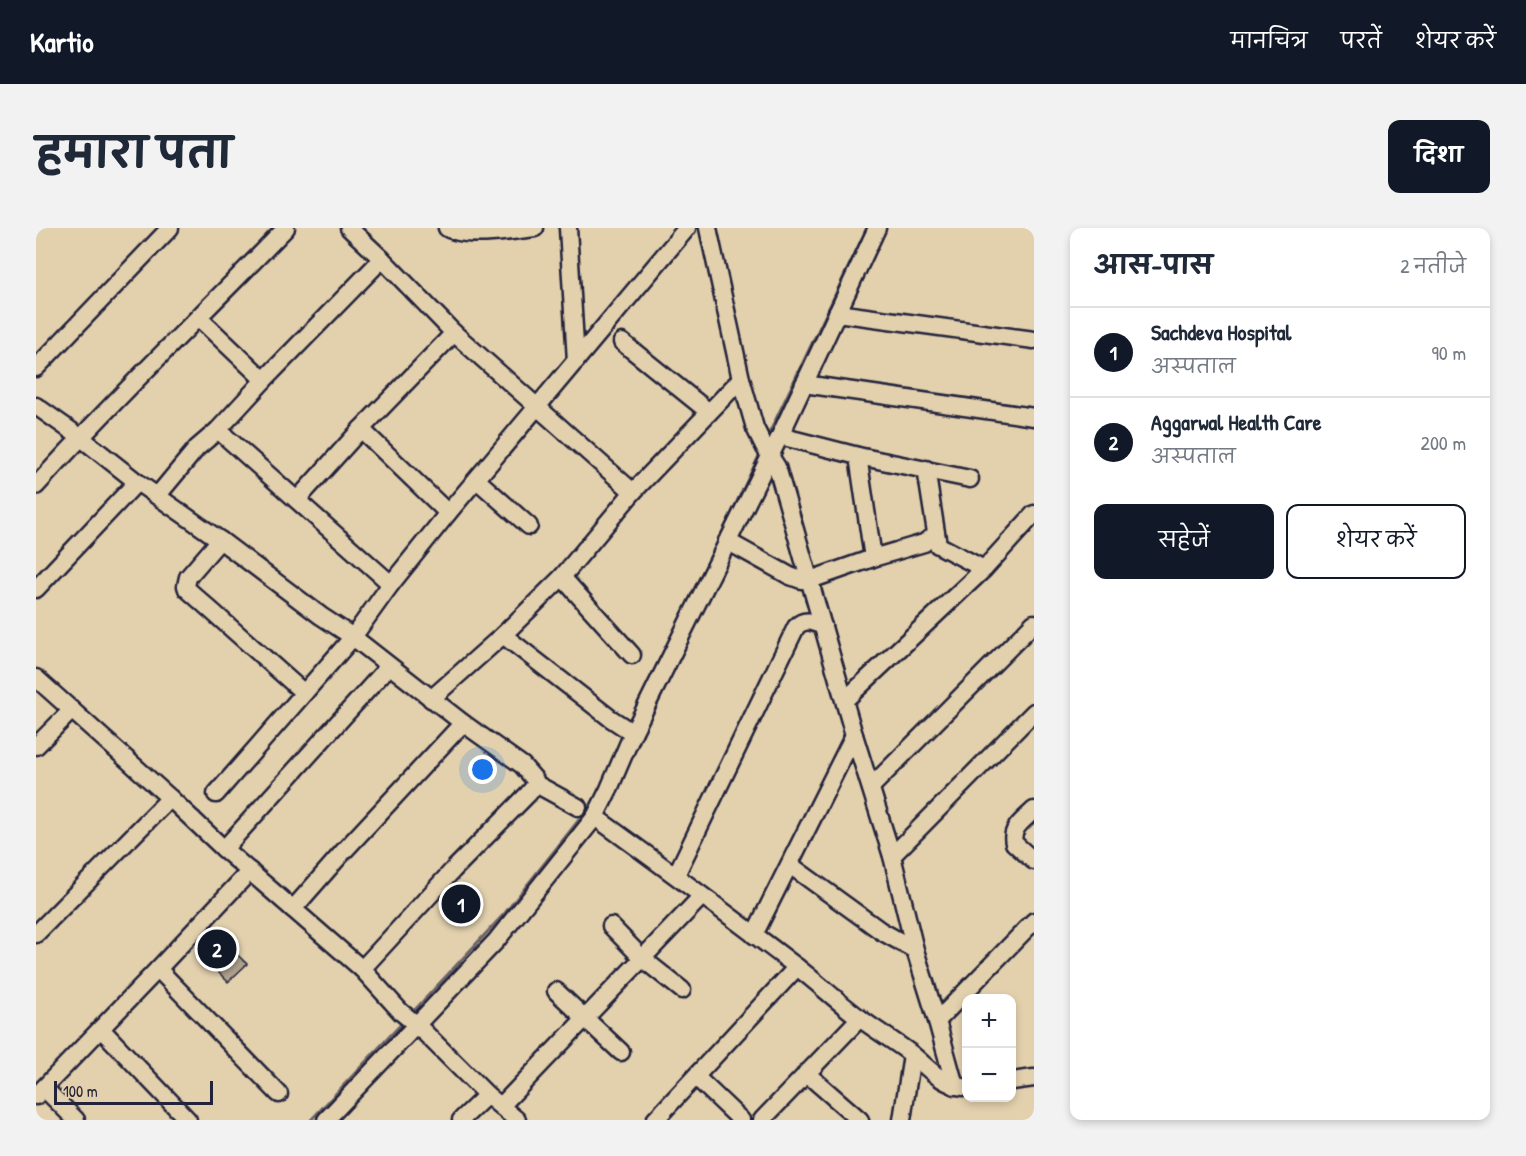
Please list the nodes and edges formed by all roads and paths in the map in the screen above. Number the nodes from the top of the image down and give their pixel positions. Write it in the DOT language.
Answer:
graph roads {
  1 [pos="171,228"];
  2 [pos="286,228"];
  3 [pos="350,228"];
  4 [pos="447,228"];
  5 [pos="535,228"];
  6 [pos="568,228"];
  7 [pos="687,228"];
  8 [pos="708,228"];
  9 [pos="877,228"];
  10 [pos="510,229"];
  11 [pos="382,259"];
  12 [pos="837,313"];
  13 [pos="199,318"];
  14 [pos="454,333"];
  15 [pos="1034,340"];
  16 [pos="622,342"];
  17 [pos="576,362"];
  18 [pos="36,368"];
  19 [pos="741,379"];
  20 [pos="264,380"];
  21 [pos="804,384"];
  22 [pos="537,408"];
  23 [pos="38,411"];
  24 [pos="709,412"];
  25 [pos="1034,417"];
  26 [pos="361,429"];
  27 [pos="218,430"];
  28 [pos="780,436"];
  29 [pos="80,438"];
  30 [pos="767,451"];
  31 [pos="858,456"];
  32 [pos="926,469"];
  33 [pos="970,479"];
  34 [pos="477,480"];
  35 [pos="138,482"];
  36 [pos="36,486"];
  37 [pos="633,492"];
  38 [pos="158,495"];
  39 [pos="297,500"];
  40 [pos="448,513"];
  41 [pos="1034,514"];
  42 [pos="529,526"];
  43 [pos="936,534"];
  44 [pos="220,540"];
  45 [pos="727,542"];
  46 [pos="873,558"];
  47 [pos="984,569"];
  48 [pos="562,577"];
  49 [pos="810,580"];
  50 [pos="391,584"];
  51 [pos="36,589"];
  52 [pos="1034,623"];
  53 [pos="823,626"];
  54 [pos="504,635"];
  55 [pos="353,637"];
  56 [pos="632,655"];
  57 [pos="389,666"];
  58 [pos="36,678"];
  59 [pos="304,693"];
  60 [pos="432,699"];
  61 [pos="845,700"];
  62 [pos="72,710"];
  63 [pos="1034,712"];
  64 [pos="463,723"];
  65 [pos="631,732"];
  66 [pos="854,735"];
  67 [pos="36,747"];
  68 [pos="536,784"];
  69 [pos="871,787"];
  70 [pos="216,794"];
  71 [pos="170,798"];
  72 [pos="578,807"];
  73 [pos="1034,810"];
  74 [pos="595,817"];
  75 [pos="224,849"];
  76 [pos="892,856"];
  77 [pos="1034,861"];
  78 [pos="790,865"];
  79 [pos="250,871"];
  80 [pos="676,875"];
  81 [pos="702,896"];
  82 [pos="294,909"];
  83 [pos="1034,921"];
  84 [pos="611,926"];
  85 [pos="36,934"];
  86 [pos="754,935"];
  87 [pos="915,950"];
  88 [pos="643,959"];
  89 [pos="797,967"];
  90 [pos="158,969"];
  91 [pos="362,969"];
  92 [pos="682,990"];
  93 [pos="556,991"];
  94 [pos="860,1018"];
  95 [pos="410,1019"];
  96 [pos="584,1020"];
  97 [pos="938,1021"];
  98 [pos="101,1029"];
  99 [pos="621,1052"];
  100 [pos="912,1054"];
  101 [pos="806,1073"];
  102 [pos="696,1077"];
  103 [pos="1034,1078"];
  104 [pos="1016,1080"];
  105 [pos="41,1085"];
  106 [pos="961,1086"];
  107 [pos="279,1094"];
  108 [pos="487,1095"];
  109 [pos="501,1106"];
  110 [pos="76,1120"];
  111 [pos="188,1120"];
  112 [pos="326,1120"];
  113 [pos="461,1120"];
  114 [pos="517,1120"];
  115 [pos="655,1120"];
  116 [pos="741,1120"];
  117 [pos="762,1120"];
  118 [pos="860,1120"];
  119 [pos="902,1120"];
  1 -- 18 [label="street"];
  2 -- 13 [label="street"];
  3 -- 11 [label="street"];
  4 -- 10 [label="street"];
  5 -- 10 [label="street"];
  6 -- 17 [label="street"];
  7 -- 17 [label="street"];
  8 -- 19 [label="street"];
  9 -- 12 [label="street"];
  11 -- 14 [label="street"];
  11 -- 20 [label="street"];
  12 -- 15 [label="street"];
  12 -- 21 [label="street"];
  13 -- 20 [label="street"];
  13 -- 29 [label="street"];
  14 -- 22 [label="street"];
  14 -- 26 [label="street"];
  16 -- 24 [label="street"];
  17 -- 22 [label="street"];
  19 -- 24 [label="street"];
  19 -- 30 [label="street"];
  20 -- 27 [label="street"];
  21 -- 25 [label="street"];
  21 -- 28 [label="street"];
  22 -- 34 [label="street"];
  22 -- 37 [label="street"];
  23 -- 29 [label="street"];
  24 -- 37 [label="street"];
  26 -- 39 [label="street"];
  26 -- 40 [label="street"];
  27 -- 38 [label="street"];
  27 -- 39 [label="street"];
  28 -- 30 [label="street"];
  28 -- 31 [label="street"];
  29 -- 35 [label="street"];
  29 -- 36 [label="street"];
  30 -- 45 [label="street"];
  30 -- 49 [label="street"];
  31 -- 32 [label="street"];
  31 -- 46 [label="street"];
  32 -- 33 [label="street"];
  32 -- 43 [label="street"];
  34 -- 40 [label="street"];
  34 -- 42 [label="street"];
  35 -- 38 [label="street"];
  35 -- 51 [label="street"];
  37 -- 48 [label="street"];
  38 -- 44 [label="street"];
  39 -- 50 [label="street"];
  40 -- 50 [label="street"];
  41 -- 47 [label="street"];
  43 -- 46 [label="street"];
  43 -- 47 [label="street"];
  44 -- 55 [label="street"];
  44 -- 59 [label="street"];
  45 -- 49 [label="street"];
  45 -- 65 [label="street"];
  46 -- 49 [label="street"];
  47 -- 61 [label="street"];
  48 -- 54 [label="street"];
  48 -- 56 [label="street"];
  49 -- 53 [label="street"];
  50 -- 55 [label="street"];
  52 -- 69 [label="street"];
  53 -- 61 [label="street"];
  53 -- 80 [label="street"];
  54 -- 60 [label="street"];
  54 -- 65 [label="street"];
  55 -- 57 [label="street"];
  55 -- 59 [label="street"];
  57 -- 60 [label="street"];
  57 -- 75 [label="street"];
  58 -- 62 [label="street"];
  59 -- 70 [label="street"];
  60 -- 64 [label="street"];
  61 -- 66 [label="street"];
  62 -- 67 [label="street"];
  62 -- 71 [label="street"];
  63 -- 76 [label="street"];
  64 -- 68 [label="street"];
  64 -- 82 [label="street"];
  65 -- 74 [label="street"];
  66 -- 69 [label="street"];
  66 -- 78 [label="street"];
  68 -- 72 [label="street"];
  68 -- 91 [label="street"];
  69 -- 76 [label="street"];
  71 -- 75 [label="street"];
  71 -- 85 [label="street"];
  73 -- 77 [label="street"];
  74 -- 80 [label="street"];
  74 -- 95 [label="street"];
  75 -- 79 [label="street"];
  76 -- 87 [label="street"];
  78 -- 86 [label="street"];
  78 -- 87 [label="street"];
  79 -- 82 [label="street"];
  79 -- 90 [label="street"];
  80 -- 81 [label="street"];
  81 -- 86 [label="street"];
  81 -- 88 [label="street"];
  82 -- 91 [label="street"];
  83 -- 97 [label="street"];
  84 -- 88 [label="street"];
  86 -- 89 [label="street"];
  87 -- 97 [label="street"];
  88 -- 92 [label="street"];
  88 -- 96 [label="street"];
  89 -- 94 [label="street"];
  89 -- 102 [label="street"];
  90 -- 98 [label="street"];
  90 -- 107 [label="street"];
  91 -- 95 [label="street"];
  93 -- 96 [label="street"];
  94 -- 100 [label="street"];
  94 -- 101 [label="street"];
  95 -- 108 [label="street"];
  95 -- 112 [label="street"];
  96 -- 99 [label="street"];
  96 -- 109 [label="street"];
  97 -- 106 [label="street"];
  98 -- 105 [label="street"];
  98 -- 111 [label="street"];
  100 -- 106 [label="street"];
  100 -- 119 [label="street"];
  101 -- 117 [label="street"];
  101 -- 118 [label="street"];
  102 -- 115 [label="street"];
  102 -- 116 [label="street"];
  103 -- 104 [label="street"];
  105 -- 110 [label="street"];
  108 -- 109 [label="street"];
  108 -- 113 [label="street"];
  109 -- 114 [label="street"];
}
